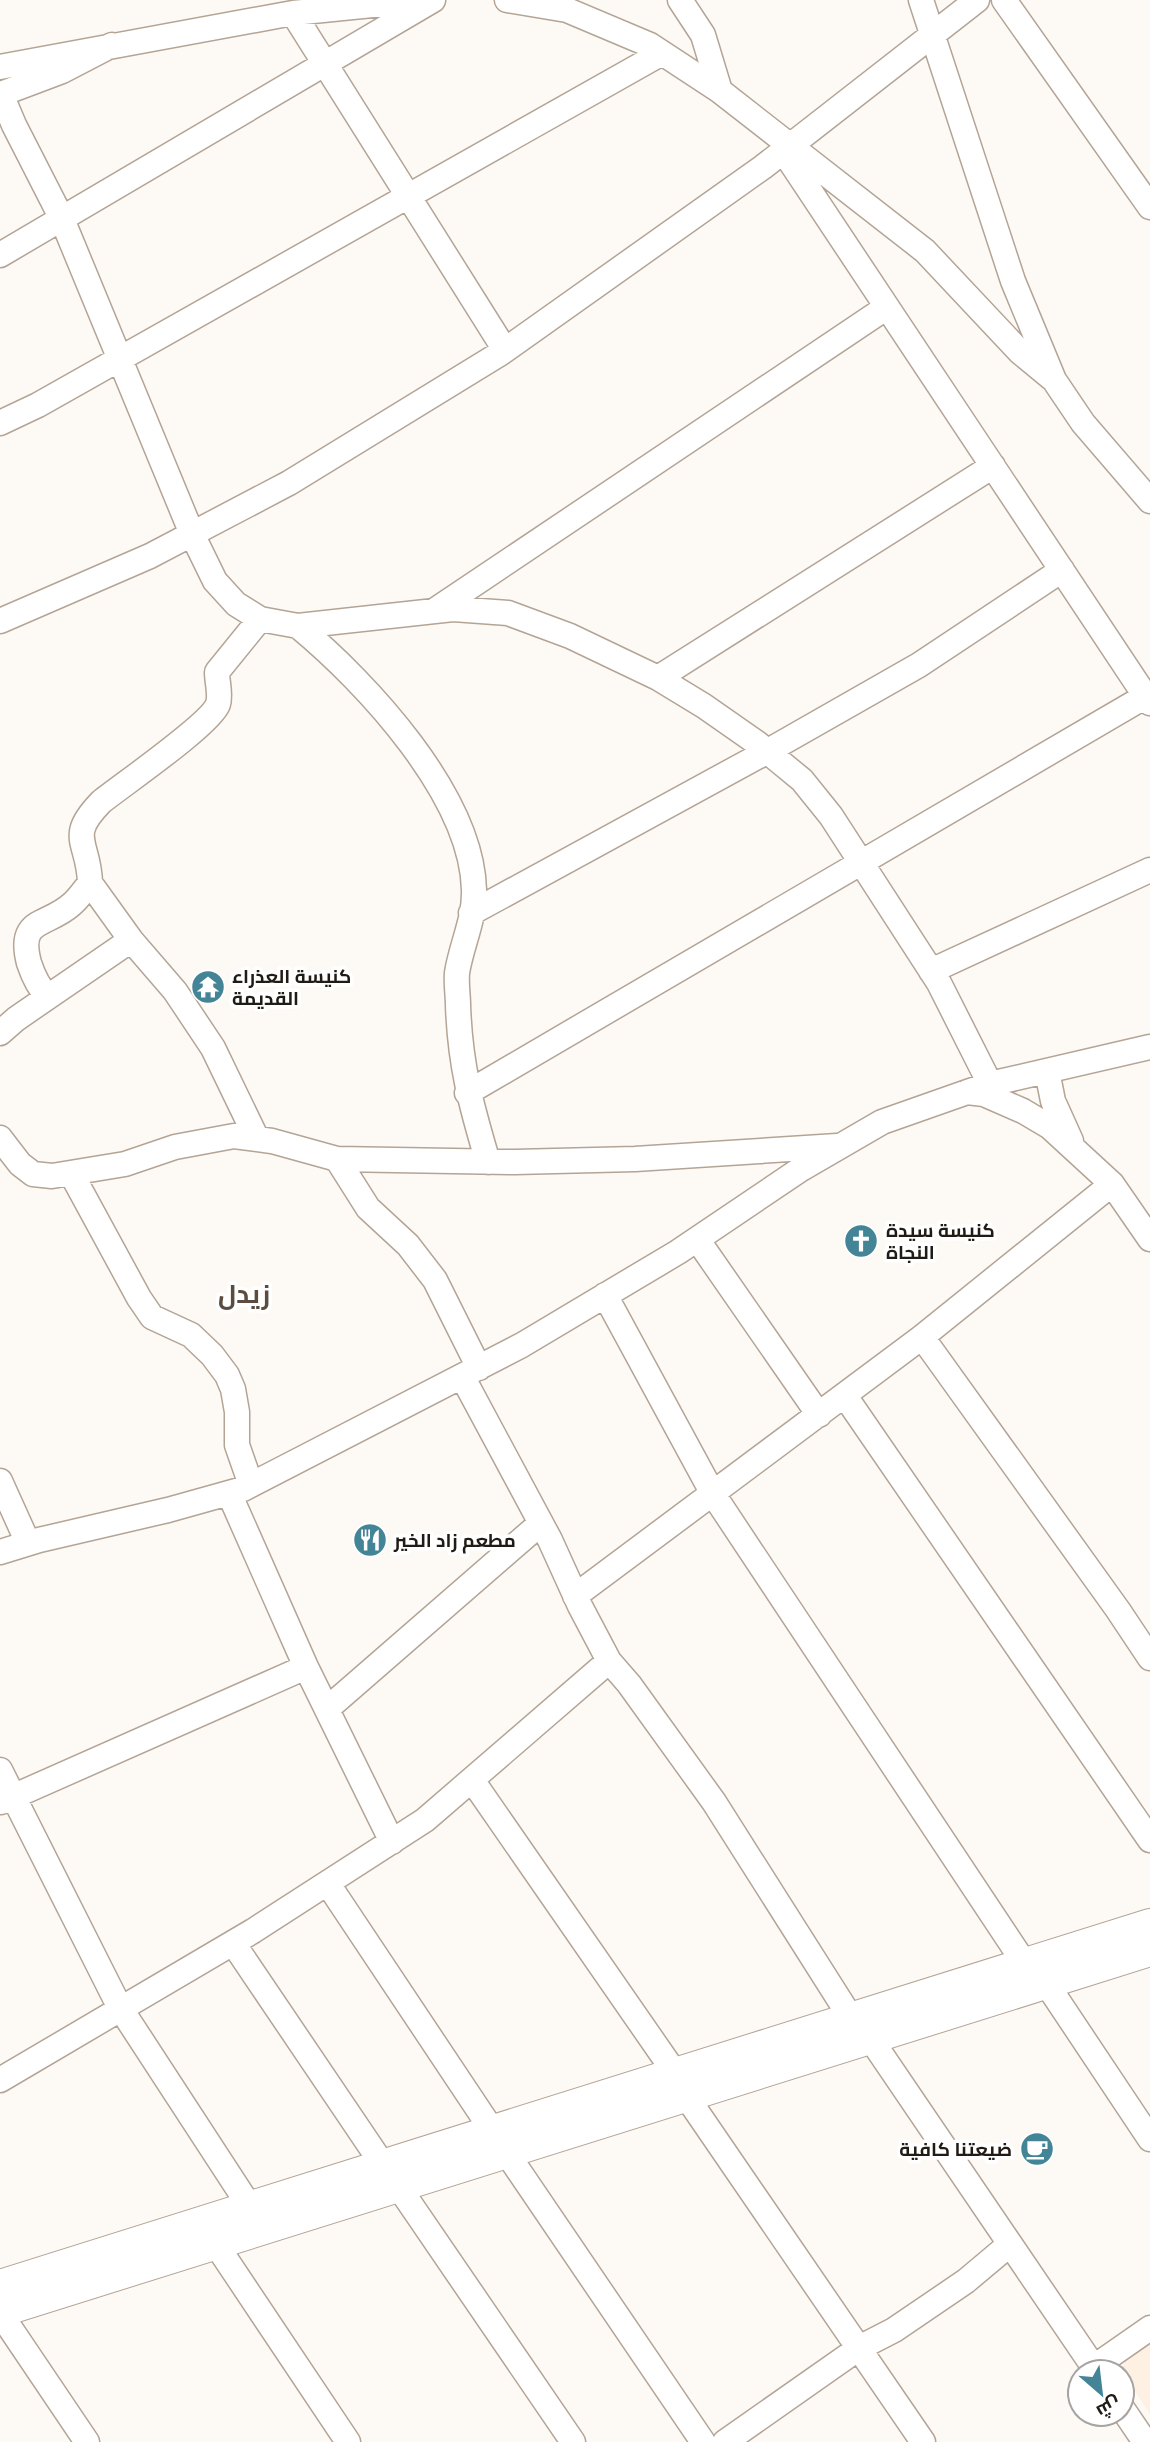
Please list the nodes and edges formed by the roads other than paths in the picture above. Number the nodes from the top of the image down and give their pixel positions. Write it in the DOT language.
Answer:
graph roads {
  1 [pos="422,0"];
  2 [pos="433,0"];
  3 [pos="507,0"];
  4 [pos="680,0"];
  5 [pos="921,0"];
  6 [pos="977,0"];
  7 [pos="1004,0"];
  8 [pos="293,13"];
  9 [pos="933,36"];
  10 [pos="112,45"];
  11 [pos="662,53"];
  12 [pos="325,64"];
  13 [pos="0,67"];
  14 [pos="0,77"];
  15 [pos="720,91"];
  16 [pos="0,94"];
  17 [pos="7,119"];
  18 [pos="788,148"];
  19 [pos="409,196"];
  20 [pos="1150,207"];
  21 [pos="62,219"];
  22 [pos="0,255"];
  23 [pos="887,307"];
  24 [pos="505,350"];
  25 [pos="120,358"];
  26 [pos="1055,380"];
  27 [pos="0,423"];
  28 [pos="993,467"];
  29 [pos="1150,501"];
  30 [pos="192,534"];
  31 [pos="1062,570"];
  32 [pos="434,611"];
  33 [pos="260,619"];
  34 [pos="0,621"];
  35 [pos="298,626"];
  36 [pos="658,678"];
  37 [pos="1148,699"];
  38 [pos="768,751"];
  39 [pos="862,863"];
  40 [pos="1150,870"];
  41 [pos="90,883"];
  42 [pos="471,913"];
  43 [pos="131,940"];
  44 [pos="931,971"];
  45 [pos="48,997"];
  46 [pos="0,1033"];
  47 [pos="1150,1047"];
  48 [pos="1047,1071"];
  49 [pos="979,1088"];
  50 [pos="467,1093"];
  51 [pos="257,1139"];
  52 [pos="841,1146"];
  53 [pos="1076,1151"];
  54 [pos="5,1154"];
  55 [pos="337,1159"];
  56 [pos="488,1162"];
  57 [pos="71,1173"];
  58 [pos="1112,1184"];
  59 [pos="697,1239"];
  60 [pos="1150,1239"];
  61 [pos="605,1295"];
  62 [pos="922,1337"];
  63 [pos="470,1372"];
  64 [pos="845,1396"];
  65 [pos="819,1415"];
  66 [pos="0,1481"];
  67 [pos="240,1489"];
  68 [pos="713,1494"];
  69 [pos="541,1524"];
  70 [pos="28,1543"];
  71 [pos="0,1552"];
  72 [pos="575,1596"];
  73 [pos="1150,1658"];
  74 [pos="609,1661"];
  75 [pos="306,1667"];
  76 [pos="327,1709"];
  77 [pos="0,1770"];
  78 [pos="472,1780"];
  79 [pos="6,1799"];
  80 [pos="1150,1840"];
  81 [pos="392,1842"];
  82 [pos="328,1884"];
  83 [pos="233,1942"];
  84 [pos="1149,1946"];
  85 [pos="1035,1974"];
  86 [pos="122,2010"];
  87 [pos="860,2028"];
  88 [pos="0,2080"];
  89 [pos="680,2085"];
  90 [pos="1150,2139"];
  91 [pos="499,2141"];
  92 [pos="391,2175"];
  93 [pos="250,2207"];
  94 [pos="215,2243"];
  95 [pos="1010,2244"];
  96 [pos="0,2287"];
  97 [pos="0,2312"];
  98 [pos="1150,2329"];
  99 [pos="859,2348"];
  100 [pos="1088,2358"];
  101 [pos="1110,2358"];
  102 [pos="87,2442"];
  103 [pos="348,2442"];
  104 [pos="573,2442"];
  105 [pos="704,2442"];
  106 [pos="725,2442"];
  107 [pos="923,2442"];
  1 -- 8 [label="street"];
  2 -- 12 [label="street"];
  3 -- 11 [label="street"];
  4 -- 15 [label="street"];
  5 -- 9 [label="street"];
  6 -- 9 [label="street"];
  7 -- 20 [label="street"];
  8 -- 10 [label="street"];
  8 -- 12 [label="street"];
  9 -- 18 [label="street"];
  9 -- 26 [label="street"];
  10 -- 13 [label="street"];
  10 -- 16 [label="street"];
  11 -- 15 [label="street"];
  11 -- 19 [label="street"];
  12 -- 19 [label="street"];
  12 -- 21 [label="street"];
  14 -- 16 [label="street"];
  15 -- 18 [label="street"];
  16 -- 17 [label="street"];
  17 -- 21 [label="street"];
  18 -- 23 [label="street"];
  18 -- 24 [label="street"];
  18 -- 26 [label="street"];
  19 -- 24 [label="street"];
  19 -- 25 [label="street"];
  21 -- 22 [label="street"];
  21 -- 25 [label="street"];
  23 -- 28 [label="street"];
  23 -- 32 [label="street"];
  24 -- 30 [label="street"];
  25 -- 27 [label="street"];
  25 -- 30 [label="street"];
  26 -- 29 [label="street"];
  28 -- 31 [label="street"];
  28 -- 36 [label="street"];
  30 -- 33 [label="street"];
  30 -- 34 [label="street"];
  31 -- 37 [label="street"];
  31 -- 38 [label="street"];
  32 -- 35 [label="street"];
  32 -- 36 [label="street"];
  33 -- 35 [label="street"];
  33 -- 41 [label="street"];
  35 -- 42 [label="street"];
  36 -- 38 [label="street"];
  37 -- 39 [label="street"];
  38 -- 39 [label="street"];
  38 -- 42 [label="street"];
  39 -- 44 [label="street"];
  39 -- 50 [label="street"];
  40 -- 44 [label="street"];
  41 -- 43 [label="street"];
  41 -- 45 [label="street"];
  42 -- 50 [label="street"];
  43 -- 45 [label="street"];
  43 -- 51 [label="street"];
  44 -- 49 [label="street"];
  45 -- 46 [label="street"];
  47 -- 48 [label="street"];
  48 -- 49 [label="street"];
  48 -- 53 [label="street"];
  49 -- 52 [label="street"];
  49 -- 53 [label="street"];
  50 -- 56 [label="street"];
  51 -- 55 [label="street"];
  51 -- 57 [label="street"];
  52 -- 56 [label="street"];
  52 -- 59 [label="street"];
  53 -- 58 [label="street"];
  54 -- 57 [label="street"];
  55 -- 56 [label="street"];
  55 -- 63 [label="street"];
  57 -- 67 [label="street"];
  58 -- 60 [label="street"];
  58 -- 62 [label="street"];
  59 -- 61 [label="street"];
  59 -- 65 [label="street"];
  61 -- 63 [label="street"];
  61 -- 68 [label="street"];
  62 -- 64 [label="street"];
  62 -- 73 [label="street"];
  63 -- 67 [label="street"];
  63 -- 69 [label="street"];
  64 -- 65 [label="street"];
  64 -- 80 [label="street"];
  65 -- 68 [label="street"];
  66 -- 70 [label="street"];
  67 -- 70 [label="street"];
  67 -- 75 [label="street"];
  68 -- 72 [label="street"];
  68 -- 85 [label="street"];
  69 -- 72 [label="street"];
  69 -- 76 [label="street"];
  70 -- 71 [label="street"];
  72 -- 74 [label="street"];
  74 -- 78 [label="street"];
  74 -- 87 [label="street"];
  75 -- 76 [label="street"];
  75 -- 79 [label="street"];
  76 -- 81 [label="street"];
  77 -- 79 [label="street"];
  78 -- 81 [label="street"];
  78 -- 89 [label="street"];
  79 -- 86 [label="street"];
  81 -- 82 [label="street"];
  82 -- 83 [label="street"];
  82 -- 91 [label="street"];
  83 -- 86 [label="street"];
  83 -- 92 [label="street"];
  84 -- 85 [label="main road"];
  85 -- 87 [label="main road"];
  85 -- 90 [label="street"];
  86 -- 88 [label="street"];
  86 -- 93 [label="street"];
  87 -- 89 [label="main road"];
  87 -- 95 [label="street"];
  89 -- 91 [label="main road"];
  89 -- 99 [label="street"];
  91 -- 92 [label="main road"];
  91 -- 105 [label="street"];
  92 -- 93 [label="main road"];
  92 -- 94 [label="main road"];
  92 -- 104 [label="street"];
  93 -- 96 [label="main road"];
  94 -- 97 [label="main road"];
  94 -- 103 [label="street"];
  95 -- 99 [label="street"];
  95 -- 100 [label="street"];
  97 -- 102 [label="street"];
  98 -- 101 [label="street"];
  99 -- 106 [label="street"];
  99 -- 107 [label="street"];
}
